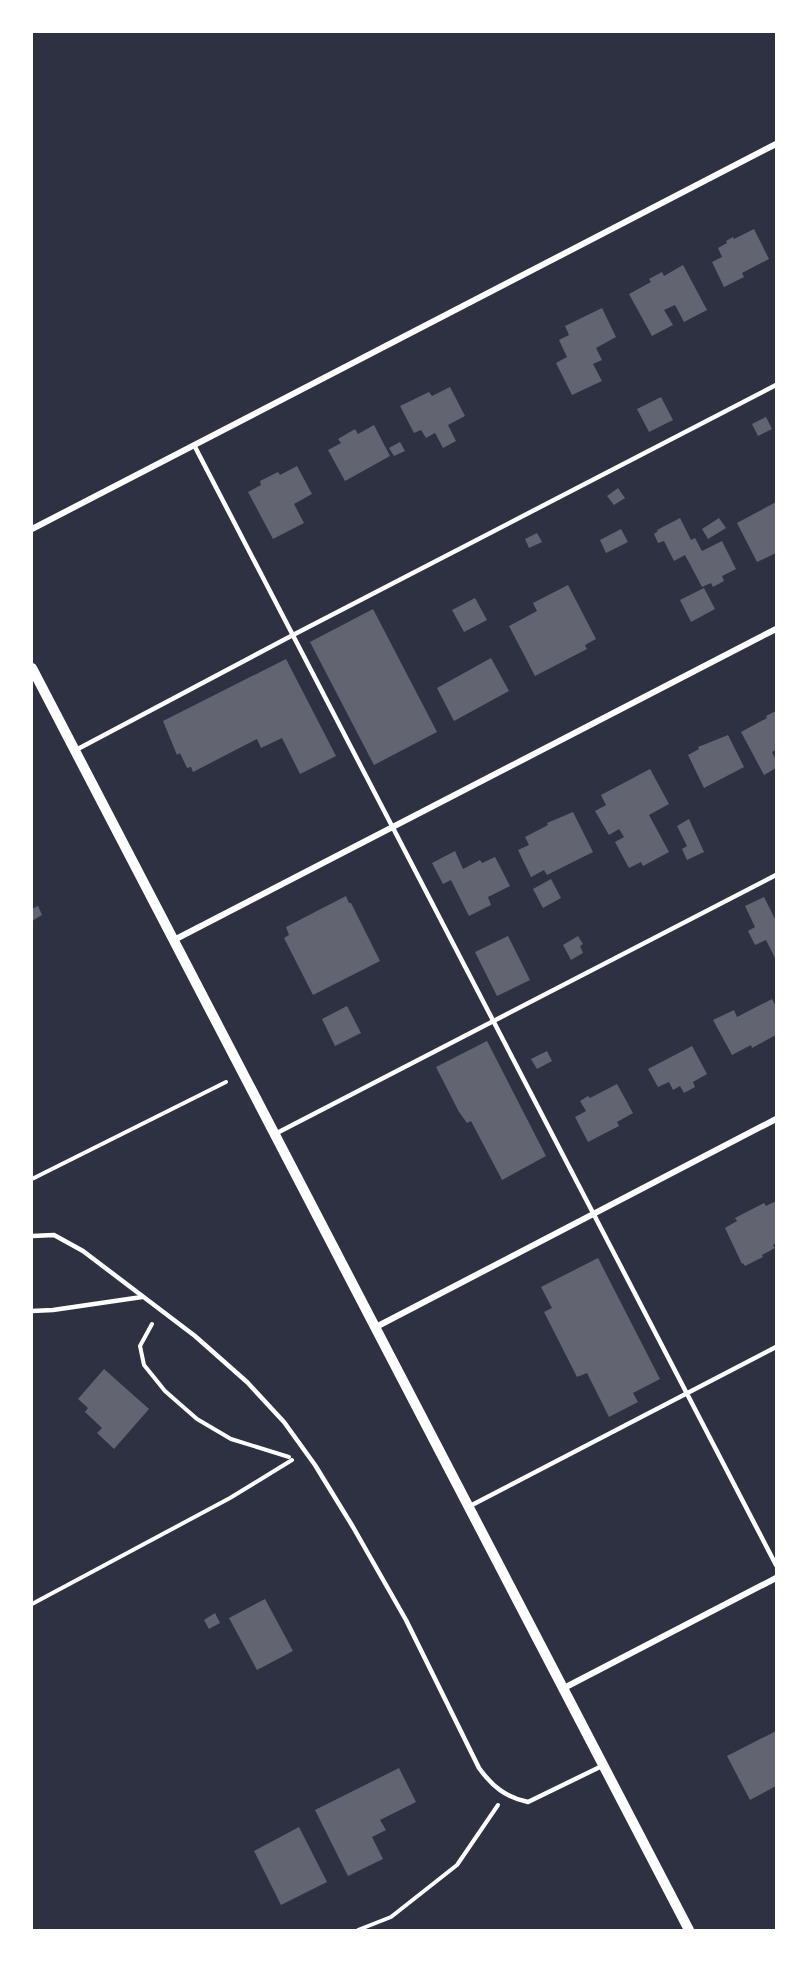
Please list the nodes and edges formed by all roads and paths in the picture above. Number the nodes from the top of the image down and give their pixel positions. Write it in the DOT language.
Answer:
graph roads {
  1 [pos="775,145"];
  2 [pos="777,154"];
  3 [pos="777,385"];
  4 [pos="194,445"];
  5 [pos="32,529"];
  6 [pos="777,629"];
  7 [pos="293,635"];
  8 [pos="32,668"];
  9 [pos="75,751"];
  10 [pos="393,827"];
  11 [pos="777,875"];
  12 [pos="174,940"];
  13 [pos="494,1020"];
  14 [pos="243,1073"];
  15 [pos="777,1119"];
  16 [pos="275,1134"];
  17 [pos="32,1179"];
  18 [pos="595,1213"];
  19 [pos="32,1236"];
  20 [pos="142,1297"];
  21 [pos="32,1311"];
  22 [pos="376,1327"];
  23 [pos="777,1347"];
  24 [pos="687,1393"];
  25 [pos="470,1506"];
  26 [pos="777,1565"];
  27 [pos="777,1578"];
  28 [pos="32,1604"];
  29 [pos="564,1688"];
  30 [pos="604,1765"];
  31 [pos="505,1795"];
  32 [pos="358,1930"];
  33 [pos="689,1930"];
  1 -- 2 [label="street"];
  1 -- 4 [label="street"];
  3 -- 7 [label="lane"];
  4 -- 5 [label="street"];
  4 -- 7 [label="lane"];
  6 -- 10 [label="street"];
  7 -- 9 [label="lane"];
  7 -- 10 [label="lane"];
  8 -- 9 [label="street"];
  9 -- 12 [label="street"];
  10 -- 12 [label="street"];
  10 -- 13 [label="lane"];
  11 -- 13 [label="lane"];
  12 -- 14 [label="street"];
  13 -- 16 [label="lane"];
  13 -- 18 [label="lane"];
  14 -- 16 [label="street"];
  14 -- 17 [label="path"];
  15 -- 18 [label="street"];
  16 -- 22 [label="street"];
  18 -- 22 [label="street"];
  18 -- 24 [label="lane"];
  19 -- 20 [label="lane"];
  20 -- 21 [label="lane"];
  20 -- 28 [label="path"];
  20 -- 31 [label="lane"];
  22 -- 25 [label="street"];
  23 -- 24 [label="lane"];
  24 -- 25 [label="lane"];
  24 -- 26 [label="lane"];
  25 -- 29 [label="street"];
  27 -- 29 [label="street"];
  29 -- 30 [label="street"];
  30 -- 31 [label="lane"];
  30 -- 33 [label="street"];
  31 -- 32 [label="path"];
}
